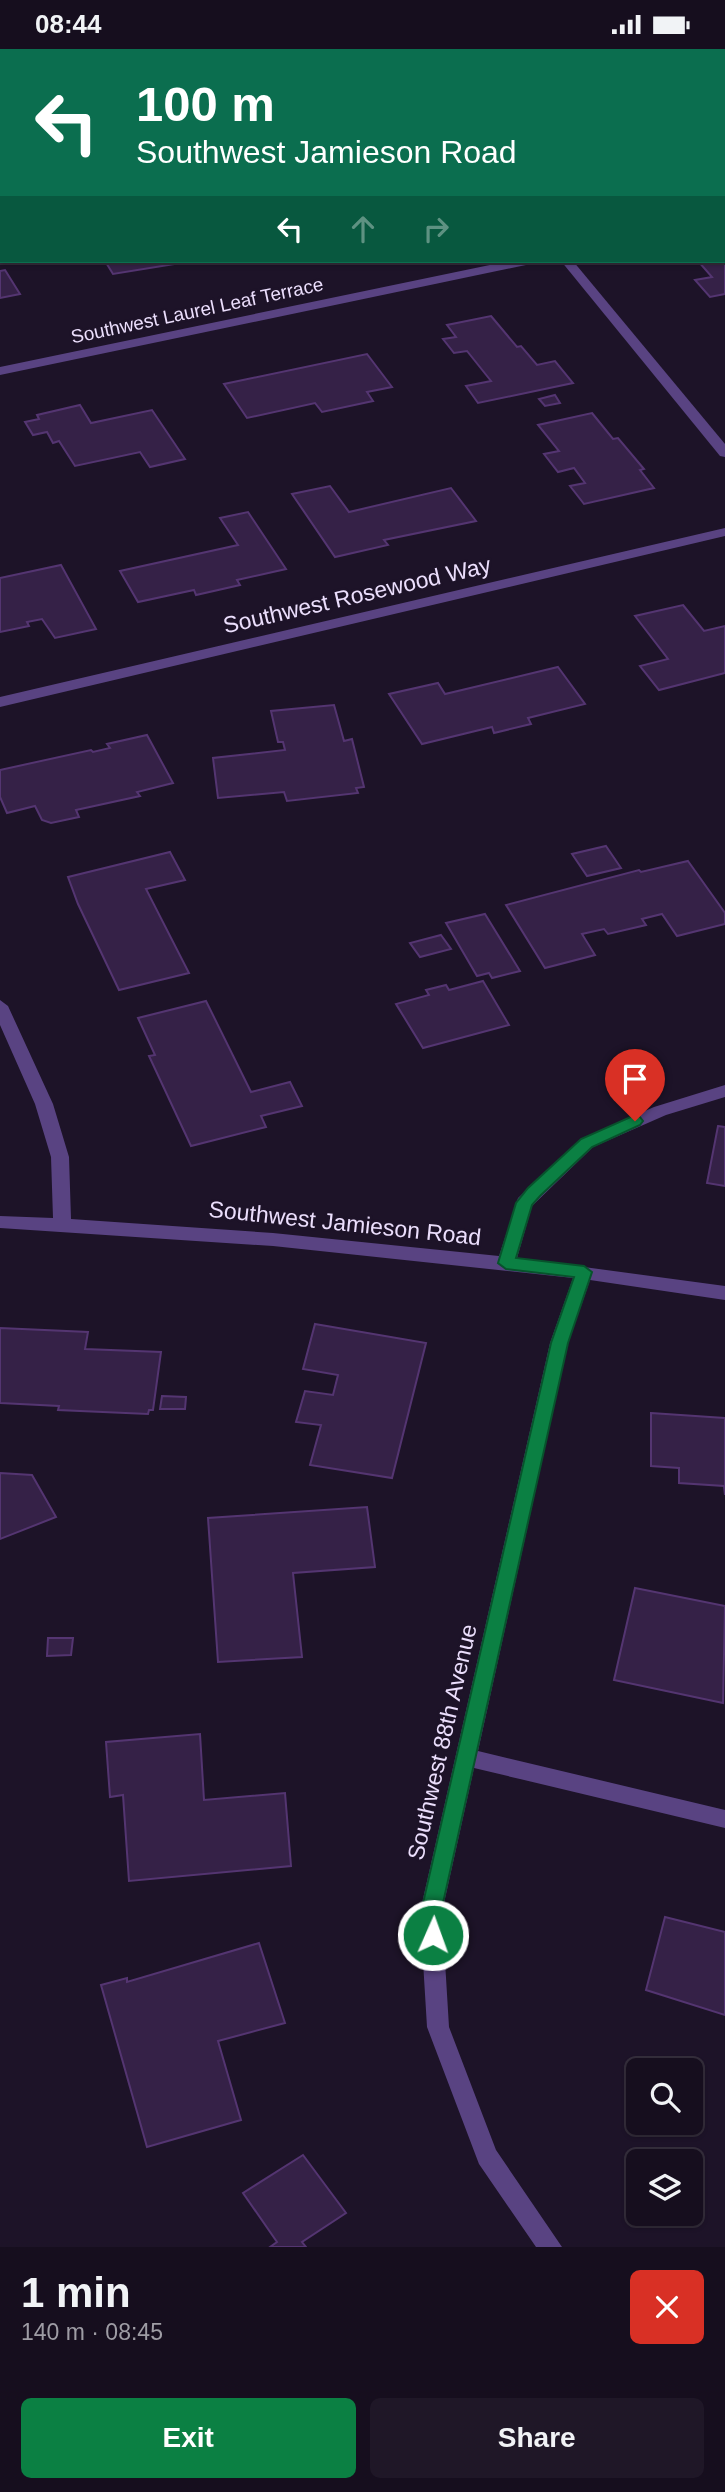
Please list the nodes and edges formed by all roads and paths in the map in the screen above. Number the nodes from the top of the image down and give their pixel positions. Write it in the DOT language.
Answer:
graph roads {
  1 [pos="516,263"];
  2 [pos="569,263"];
  3 [pos="0,371"];
  4 [pos="725,453"];
  5 [pos="725,532"];
  6 [pos="0,702"];
  7 [pos="0,1006"];
  8 [pos="725,1091"];
  9 [pos="0,1222"];
  10 [pos="62,1225"];
  11 [pos="506,1263"];
  12 [pos="584,1272"];
  13 [pos="725,1293"];
  14 [pos="464,1757"];
  15 [pos="725,1819"];
  16 [pos="550,2247"];
  1 -- 3 [label="street, Southwest Laurel Leaf Terrace"];
  2 -- 4 [label="street"];
  5 -- 6 [label="street, Southwest Rosewood Way"];
  7 -- 10 [label="street"];
  8 -- 11 [label="street"];
  9 -- 10 [label="street, Southwest Jamieson Road"];
  10 -- 11 [label="street, Southwest Jamieson Road"];
  11 -- 12 [label="street, Southwest Jamieson Road"];
  12 -- 13 [label="street, Southwest Jamieson Road"];
  12 -- 14 [label="street, Southwest 88th Avenue"];
  14 -- 15 [label="street"];
  14 -- 16 [label="street, Southwest 88th Avenue"];
}
